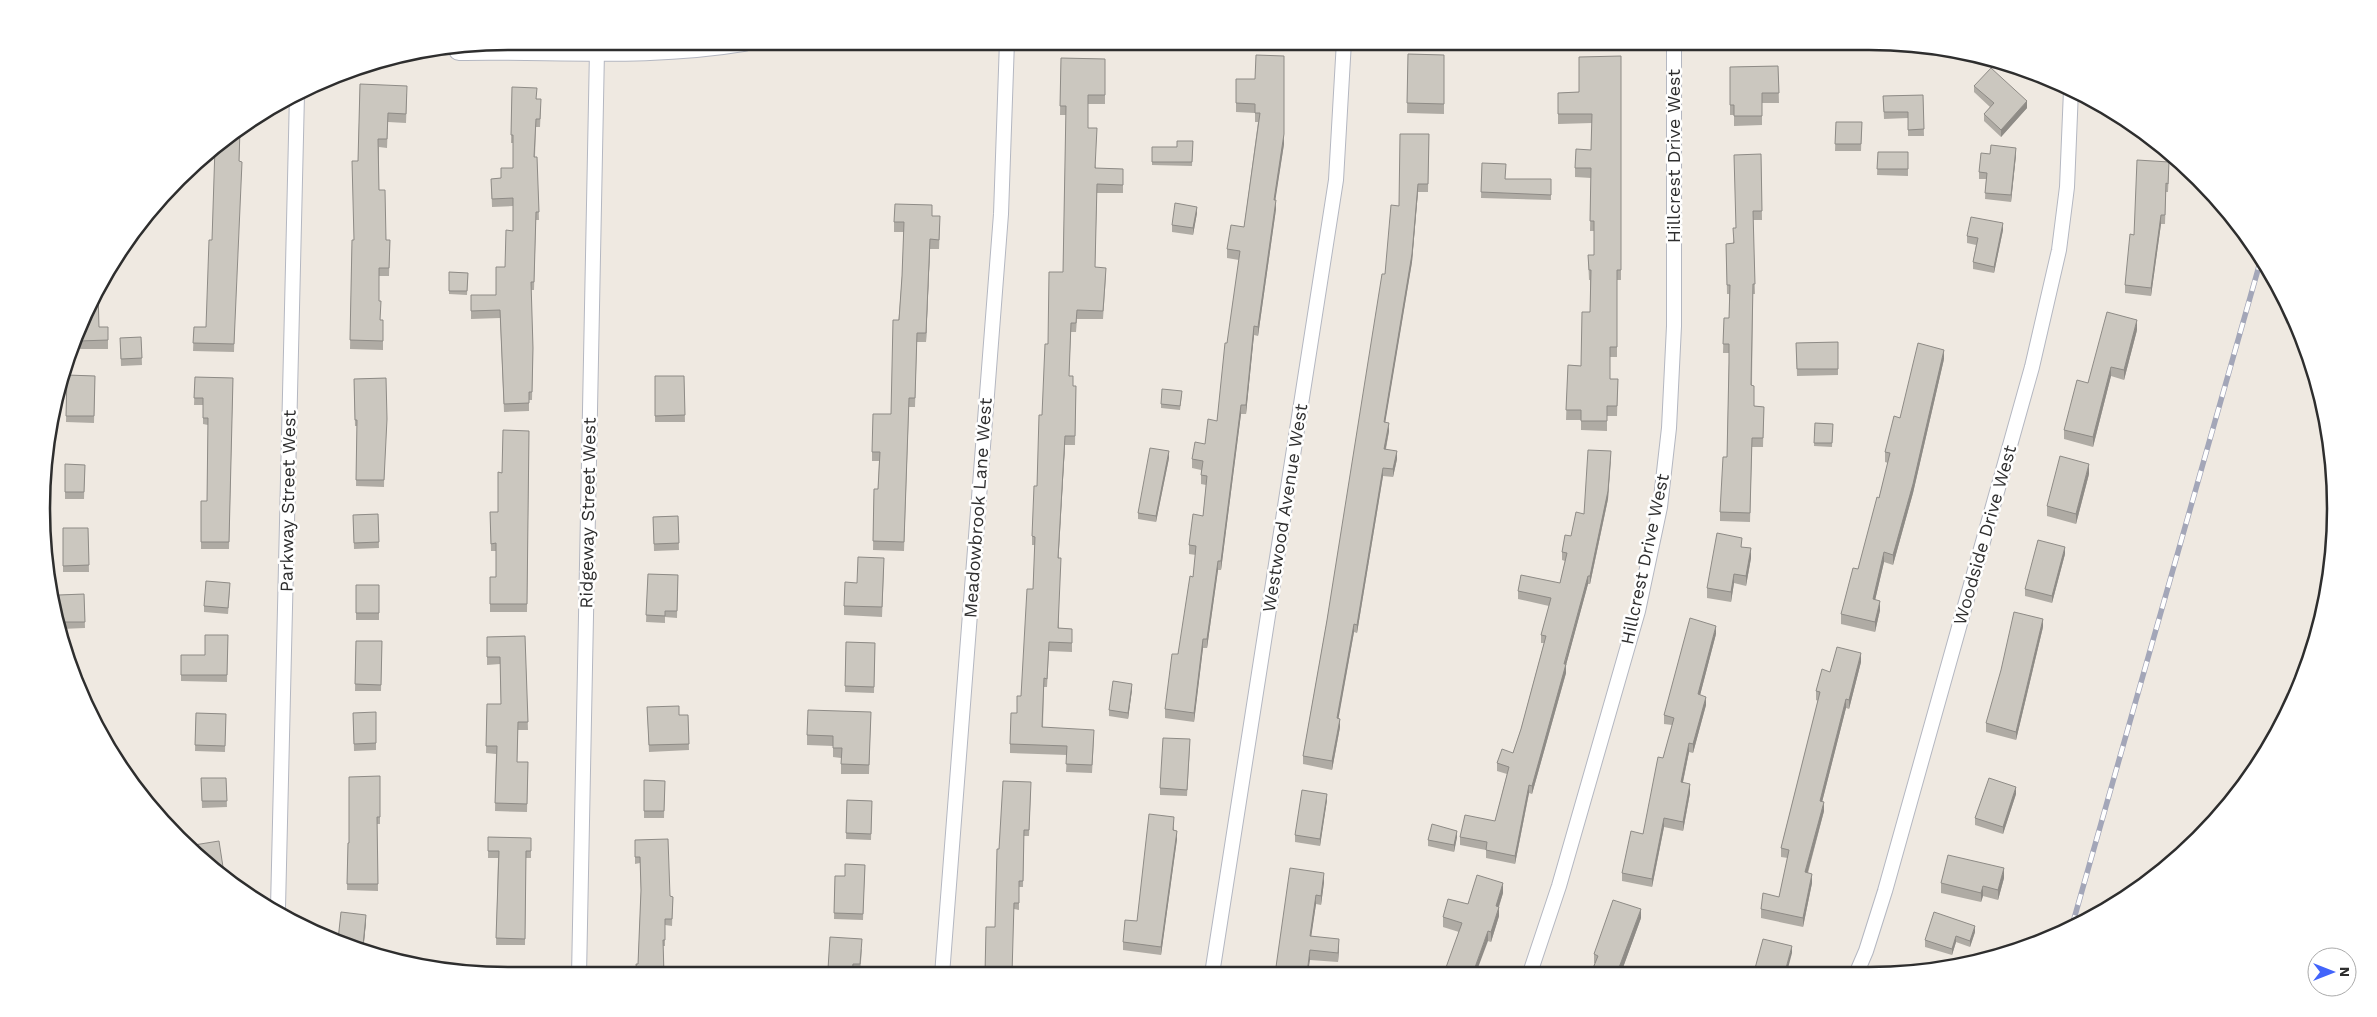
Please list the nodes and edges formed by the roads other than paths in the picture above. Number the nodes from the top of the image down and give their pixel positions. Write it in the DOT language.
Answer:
graph roads {
  1 [pos="597,50"];
  2 [pos="651,50"];
  3 [pos="1007,50"];
  4 [pos="1343,50"];
  5 [pos="1674,50"];
  6 [pos="2071,97"];
  7 [pos="297,102"];
  8 [pos="278,905"];
  9 [pos="578,967"];
  10 [pos="943,967"];
  11 [pos="1213,967"];
  12 [pos="1532,967"];
  13 [pos="1859,967"];
  1 -- 2 [label="street"];
  1 -- 9 [label="street, Ridgeway Street West"];
  3 -- 10 [label="street, Meadowbrook Lane West"];
  4 -- 11 [label="street, Westwood Avenue West"];
  5 -- 12 [label="street, Hillcrest Drive West"];
  6 -- 13 [label="street, Woodside Drive West"];
  7 -- 8 [label="street, Parkway Street West"];
}
